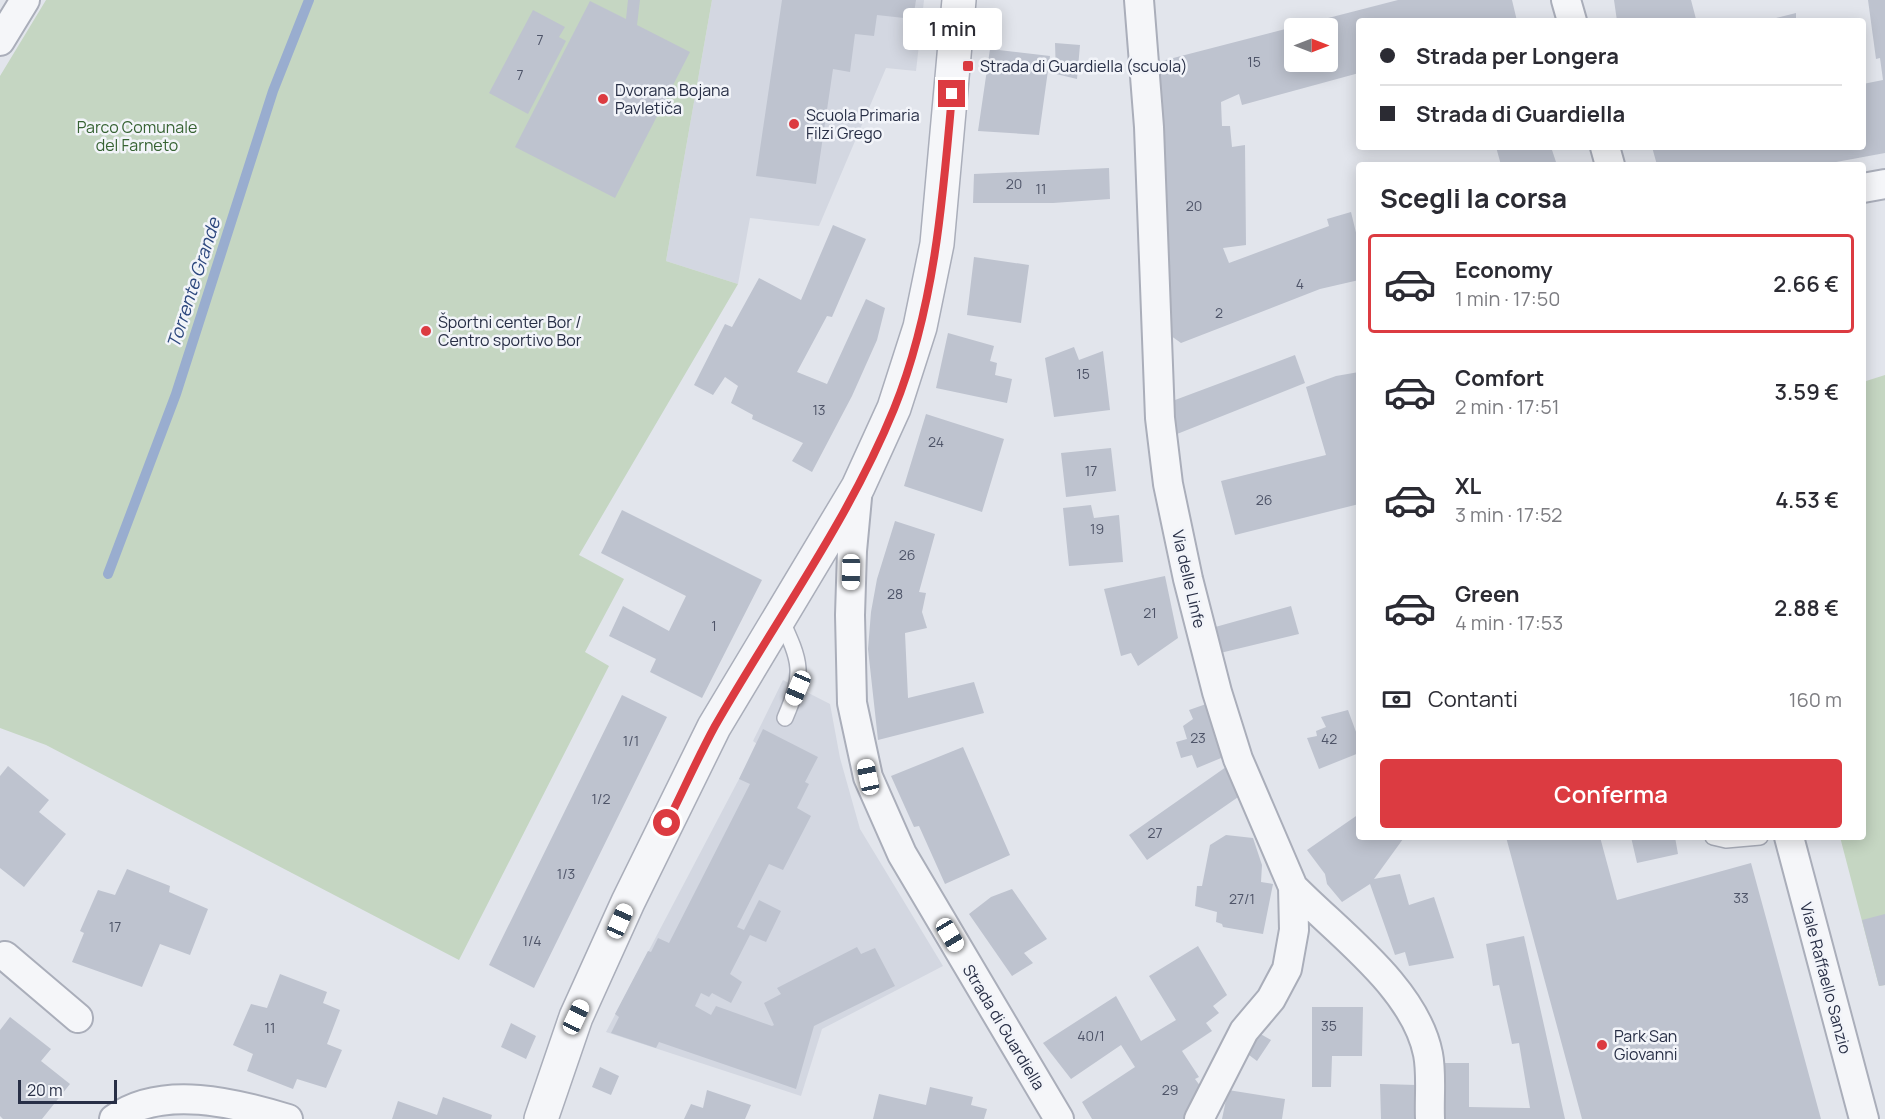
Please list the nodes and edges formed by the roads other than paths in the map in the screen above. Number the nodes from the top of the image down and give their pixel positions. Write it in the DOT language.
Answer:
graph roads {
  1 [pos="25,0"];
  2 [pos="959,0"];
  3 [pos="1139,0"];
  4 [pos="1566,0"];
  5 [pos="1571,18"];
  6 [pos="0,41"];
  7 [pos="1885,184"];
  8 [pos="1866,187"];
  9 [pos="858,487"];
  10 [pos="780,617"];
  11 [pos="785,718"];
  12 [pos="1790,840"];
  13 [pos="1293,887"];
  14 [pos="2,957"];
  15 [pos="78,1018"];
  16 [pos="114,1119"];
  17 [pos="288,1119"];
  18 [pos="542,1119"];
  19 [pos="1059,1119"];
  20 [pos="1199,1119"];
  21 [pos="1430,1119"];
  22 [pos="1864,1119"];
  1 -- 6 [label="street"];
  2 -- 9 [label="street, Strada di Guardiella"];
  3 -- 13 [label="street, Via delle Linfe"];
  4 -- 5 [label="street"];
  7 -- 8 [label="street"];
  9 -- 10 [label="street"];
  9 -- 19 [label="street, Strada di Guardiella"];
  10 -- 11 [label="lane"];
  10 -- 18 [label="street"];
  12 -- 22 [label="street, Viale Raffaello Sanzio"];
  13 -- 20 [label="street, Via delle Linfe"];
  13 -- 21 [label="street"];
  14 -- 15 [label="street"];
  16 -- 17 [label="street"];
}
